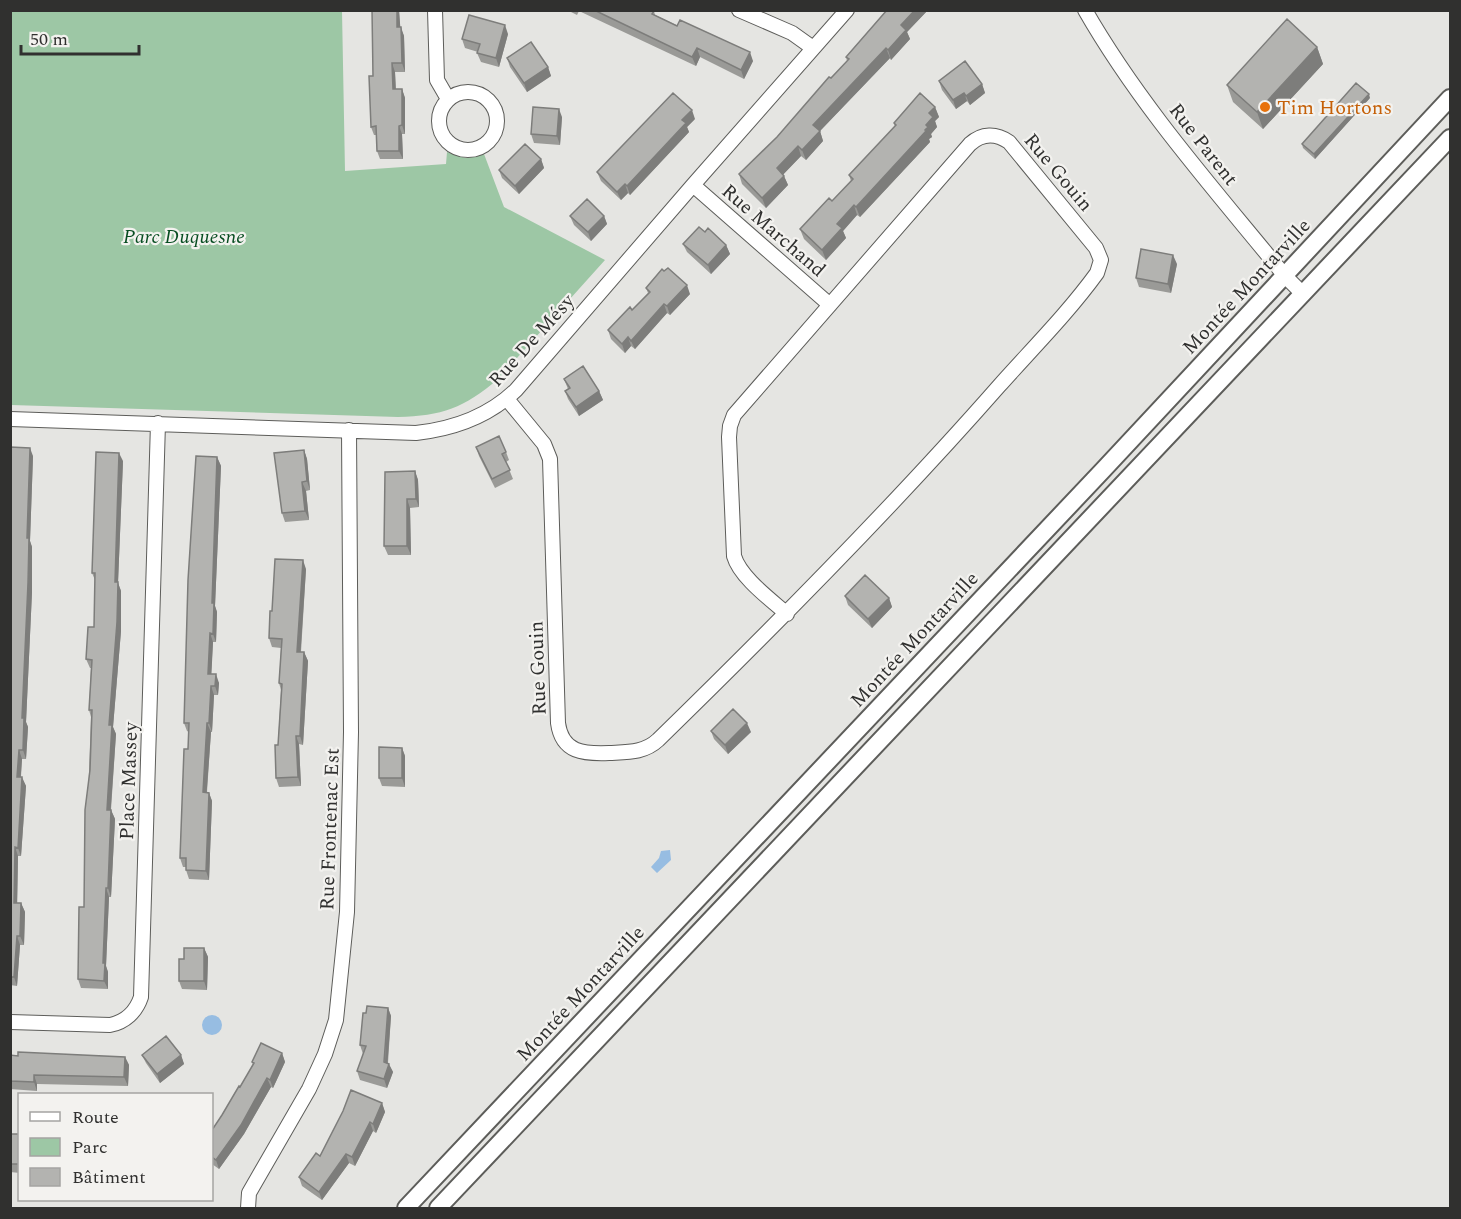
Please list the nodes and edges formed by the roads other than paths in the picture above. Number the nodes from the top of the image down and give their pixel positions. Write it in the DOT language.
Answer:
graph roads {
  1 [pos="435,10"];
  2 [pos="739,10"];
  3 [pos="847,10"];
  4 [pos="1085,10"];
  5 [pos="813,48"];
  6 [pos="1450,98"];
  7 [pos="448,99"];
  8 [pos="1450,138"];
  9 [pos="693,184"];
  10 [pos="1285,276"];
  11 [pos="1303,294"];
  12 [pos="830,305"];
  13 [pos="507,399"];
  14 [pos="10,419"];
  15 [pos="158,423"];
  16 [pos="349,430"];
  17 [pos="787,614"];
  18 [pos="10,1022"];
  19 [pos="248,1209"];
  20 [pos="406,1209"];
  21 [pos="438,1209"];
  1 -- 7 [label="street"];
  2 -- 5 [label="street"];
  3 -- 5 [label="street, Rue De Mésy"];
  4 -- 10 [label="street, Rue Parent"];
  5 -- 9 [label="street, Rue De Mésy"];
  6 -- 10 [label="street, Montée Montarville"];
  7 -- 7 [label="street"];
  8 -- 11 [label="street"];
  9 -- 12 [label="street, Rue Marchand"];
  9 -- 13 [label="street, Rue De Mésy"];
  10 -- 11 [label="street, Rue Parent"];
  10 -- 20 [label="street, Montée Montarville"];
  11 -- 21 [label="street"];
  12 -- 17 [label="street, Rue Gouin"];
  12 -- 17 [label="street, Rue Gouin"];
  13 -- 16 [label="street, Rue De Mésy"];
  13 -- 17 [label="street, Rue Gouin"];
  14 -- 15 [label="street, Rue De Mésy"];
  15 -- 16 [label="street, Rue De Mésy"];
  15 -- 18 [label="street, Place Massey"];
  16 -- 19 [label="street, Rue Frontenac Est"];
}
